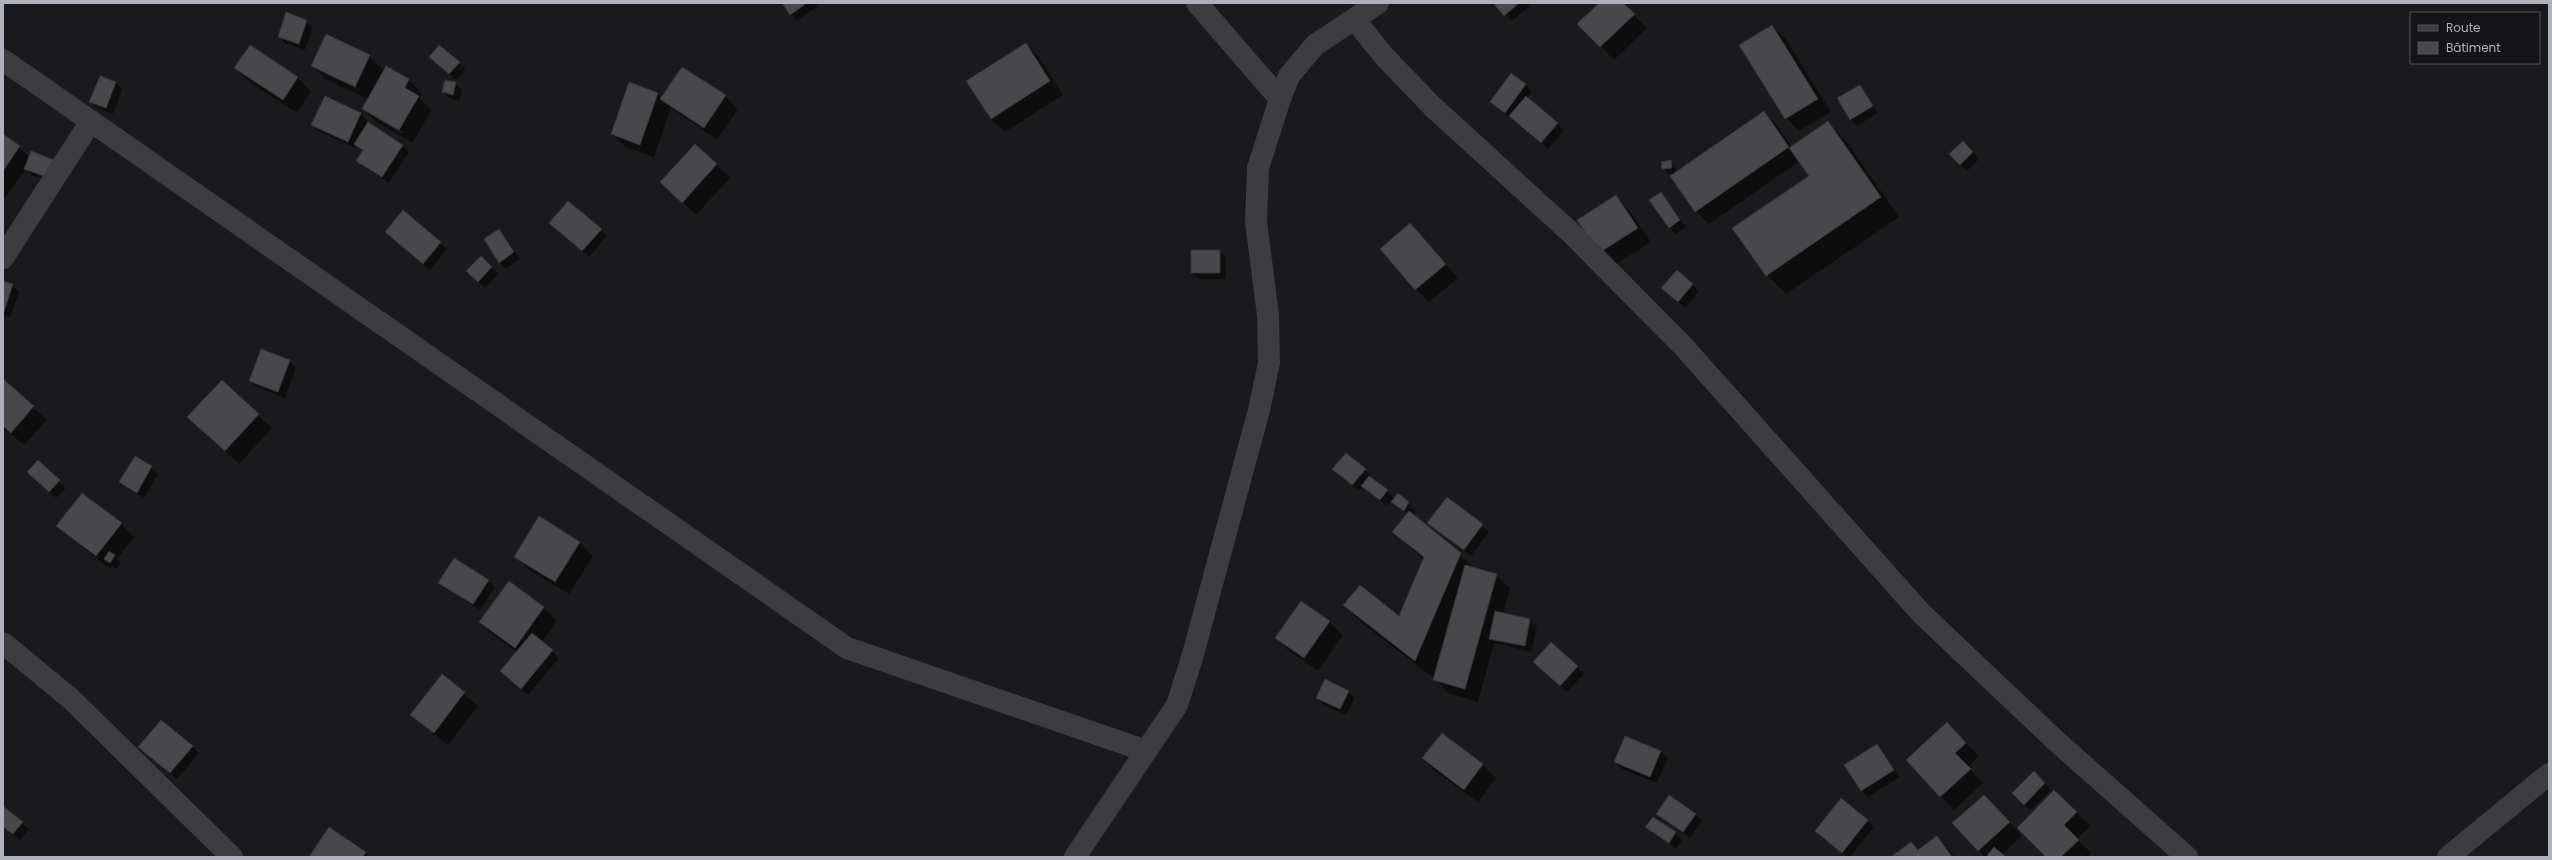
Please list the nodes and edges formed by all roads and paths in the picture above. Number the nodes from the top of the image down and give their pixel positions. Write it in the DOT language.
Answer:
graph roads {
  1 [pos="1197,3"];
  2 [pos="1378,3"];
  3 [pos="1355,20"];
  4 [pos="3,60"];
  5 [pos="1280,99"];
  6 [pos="91,121"];
  7 [pos="3,258"];
  8 [pos="3,643"];
  9 [pos="1146,751"];
  10 [pos="2549,774"];
  11 [pos="2456,855"];
  12 [pos="232,857"];
  13 [pos="1075,857"];
  14 [pos="2187,857"];
  1 -- 5 [label="street"];
  2 -- 3 [label="street"];
  3 -- 5 [label="street"];
  3 -- 14 [label="street"];
  4 -- 6 [label="street"];
  5 -- 9 [label="street"];
  6 -- 7 [label="street"];
  6 -- 9 [label="street"];
  8 -- 12 [label="street"];
  9 -- 13 [label="street"];
  10 -- 11 [label="street"];
}
